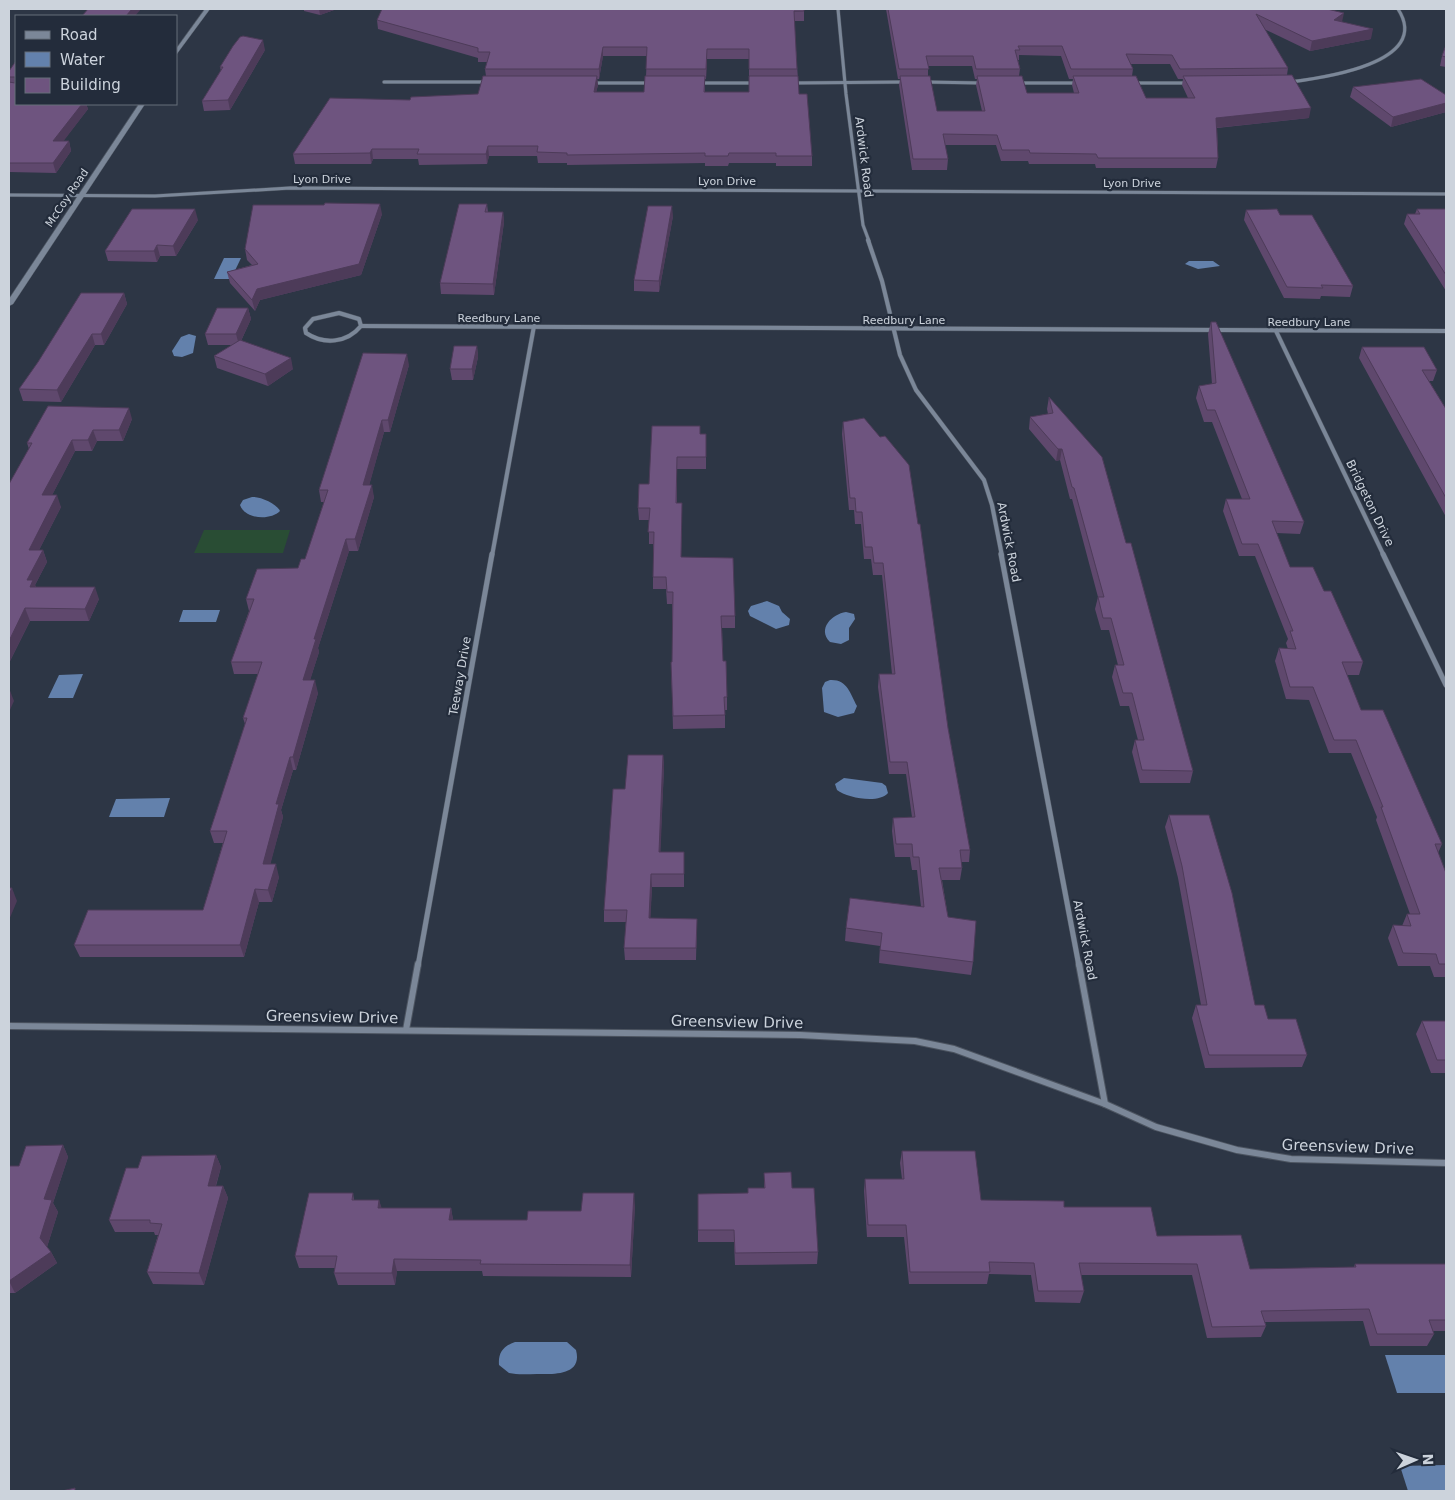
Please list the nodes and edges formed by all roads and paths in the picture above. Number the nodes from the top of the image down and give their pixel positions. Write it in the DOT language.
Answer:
graph roads {
  1 [pos="207,9"];
  2 [pos="838,9"];
  3 [pos="1398,9"];
  4 [pos="178,50"];
  5 [pos="384,82"];
  6 [pos="492,82"];
  7 [pos="591,82"];
  8 [pos="908,82"];
  9 [pos="917,82"];
  10 [pos="1282,82"];
  11 [pos="650,83"];
  12 [pos="699,83"];
  13 [pos="758,83"];
  14 [pos="788,83"];
  15 [pos="845,83"];
  16 [pos="986,83"];
  17 [pos="1015,83"];
  18 [pos="1083,83"];
  19 [pos="1132,83"];
  20 [pos="1190,83"];
  21 [pos="141,105"];
  22 [pos="858,190"];
  23 [pos="1446,194"];
  24 [pos="9,195"];
  25 [pos="80,196"];
  26 [pos="9,304"];
  27 [pos="361,326"];
  28 [pos="534,326"];
  29 [pos="894,329"];
  30 [pos="1276,331"];
  31 [pos="1446,332"];
  32 [pos="1446,685"];
  33 [pos="9,1026"];
  34 [pos="406,1030"];
  35 [pos="1105,1104"];
  36 [pos="1446,1163"];
  1 -- 4 [label="main road"];
  2 -- 15 [label="street, Ardwick Road"];
  3 -- 10 [label="street"];
  5 -- 6 [label="street"];
  7 -- 11 [label="street"];
  8 -- 15 [label="street"];
  9 -- 16 [label="street"];
  12 -- 13 [label="street"];
  14 -- 15 [label="street"];
  15 -- 22 [label="street, Ardwick Road"];
  17 -- 18 [label="street"];
  19 -- 20 [label="street"];
  21 -- 25 [label="main road, McCoy Road"];
  22 -- 23 [label="street, Lyon Drive"];
  22 -- 25 [label="street, Lyon Drive"];
  22 -- 29 [label="street, Ardwick Road"];
  24 -- 25 [label="street, Lyon Drive"];
  25 -- 26 [label="main road, McCoy Road"];
  27 -- 27 [label="street"];
  27 -- 28 [label="street, Reedbury Lane"];
  28 -- 29 [label="street, Reedbury Lane"];
  28 -- 34 [label="street, Teeway Drive"];
  29 -- 30 [label="street, Reedbury Lane"];
  29 -- 35 [label="street, Ardwick Road"];
  30 -- 31 [label="street, Reedbury Lane"];
  30 -- 32 [label="street, Bridgeton Drive"];
  33 -- 34 [label="street, Greensview Drive"];
  34 -- 35 [label="street, Greensview Drive"];
  35 -- 36 [label="street, Greensview Drive"];
}
